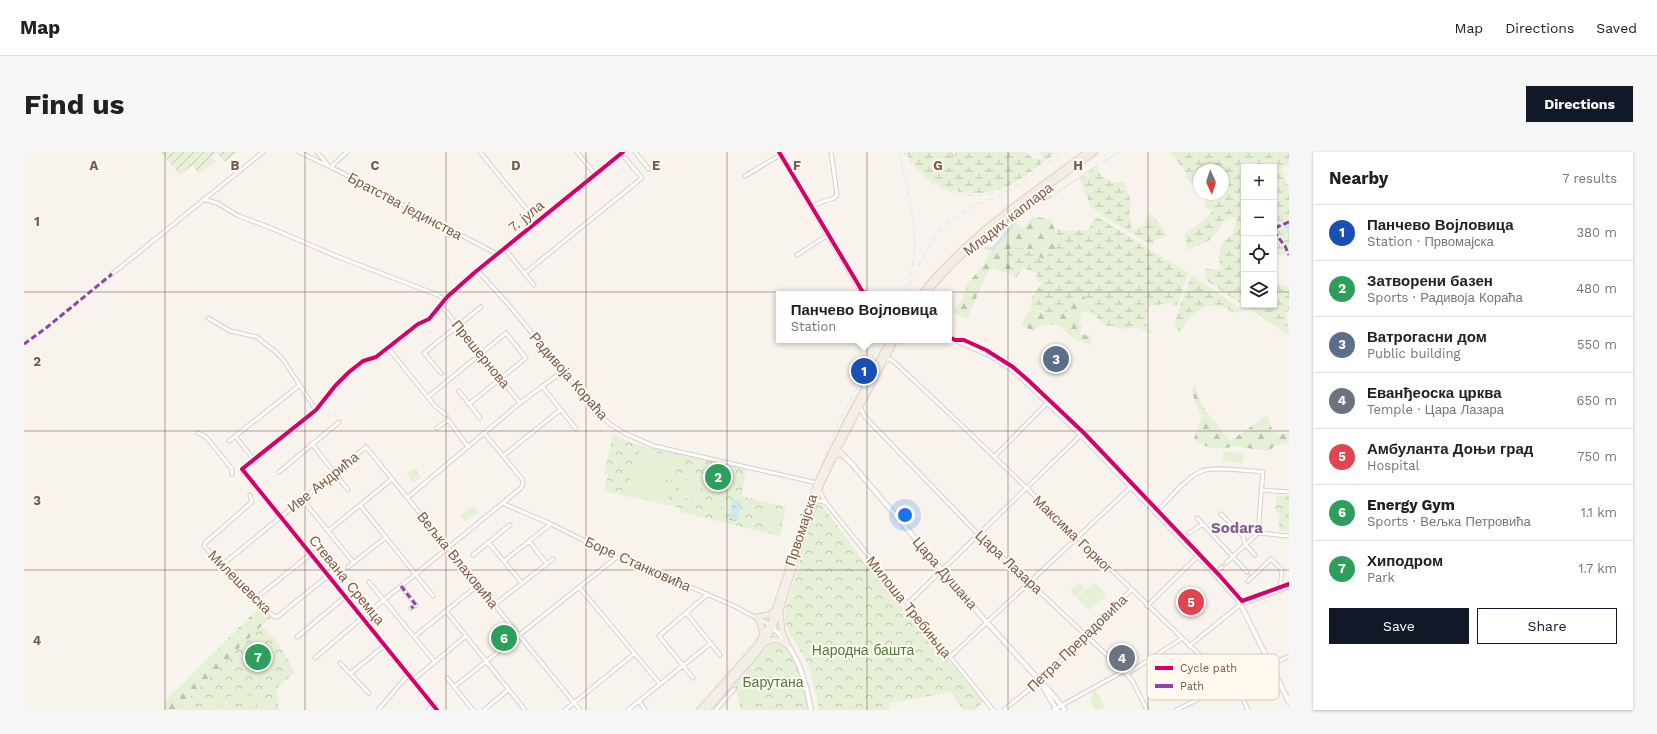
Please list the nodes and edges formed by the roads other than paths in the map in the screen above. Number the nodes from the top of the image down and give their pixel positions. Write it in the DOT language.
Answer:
graph roads {
  1 [pos="263,152"];
  2 [pos="299,152"];
  3 [pos="317,152"];
  4 [pos="348,152"];
  5 [pos="480,152"];
  6 [pos="577,152"];
  7 [pos="635,152"];
  8 [pos="831,152"];
  9 [pos="1087,152"];
  10 [pos="1095,152"];
  11 [pos="622,153"];
  12 [pos="779,153"];
  13 [pos="330,167"];
  14 [pos="649,169"];
  15 [pos="595,174"];
  16 [pos="745,176"];
  17 [pos="203,199"];
  18 [pos="811,206"];
  19 [pos="537,222"];
  20 [pos="828,235"];
  21 [pos="504,248"];
  22 [pos="497,254"];
  23 [pos="797,255"];
  24 [pos="477,270"];
  25 [pos="525,273"];
  26 [pos="112,274"];
  27 [pos="534,286"];
  28 [pos="862,291"];
  29 [pos="925,291"];
  30 [pos="926,291"];
  31 [pos="445,300"];
  32 [pos="442,305"];
  33 [pos="481,307"];
  34 [pos="208,318"];
  35 [pos="458,324"];
  36 [pos="952,339"];
  37 [pos="888,343"];
  38 [pos="893,343"];
  39 [pos="388,348"];
  40 [pos="889,349"];
  41 [pos="482,353"];
  42 [pos="883,360"];
  43 [pos="893,361"];
  44 [pos="563,371"];
  45 [pos="441,373"];
  46 [pos="501,378"];
  47 [pos="300,385"];
  48 [pos="542,386"];
  49 [pos="459,391"];
  50 [pos="428,397"];
  51 [pos="1048,402"];
  52 [pos="520,403"];
  53 [pos="469,404"];
  54 [pos="859,406"];
  55 [pos="316,410"];
  56 [pos="560,410"];
  57 [pos="446,415"];
  58 [pos="854,417"];
  59 [pos="865,417"];
  60 [pos="480,418"];
  61 [pos="338,422"];
  62 [pos="437,428"];
  63 [pos="576,429"];
  64 [pos="198,433"];
  65 [pos="484,433"];
  66 [pos="1081,435"];
  67 [pos="235,436"];
  68 [pos="228,441"];
  69 [pos="312,444"];
  70 [pos="837,446"];
  71 [pos="366,447"];
  72 [pos="468,447"];
  73 [pos="503,456"];
  74 [pos="834,456"];
  75 [pos="844,456"];
  76 [pos="994,457"];
  77 [pos="254,460"];
  78 [pos="851,463"];
  79 [pos="242,468"];
  80 [pos="279,472"];
  81 [pos="334,472"];
  82 [pos="232,474"];
  83 [pos="392,479"];
  84 [pos="819,484"];
  85 [pos="1131,487"];
  86 [pos="1027,489"];
  87 [pos="348,490"];
  88 [pos="819,490"];
  89 [pos="1261,490"];
  90 [pos="1289,492"];
  91 [pos="250,495"];
  92 [pos="407,498"];
  93 [pos="302,499"];
  94 [pos="814,502"];
  95 [pos="502,503"];
  96 [pos="826,503"];
  97 [pos="360,505"];
  98 [pos="1156,512"];
  99 [pos="1221,514"];
  100 [pos="280,516"];
  101 [pos="1197,518"];
  102 [pos="551,524"];
  103 [pos="1203,524"];
  104 [pos="510,525"];
  105 [pos="328,531"];
  106 [pos="1189,533"];
  107 [pos="1258,533"];
  108 [pos="979,535"];
  109 [pos="1289,536"];
  110 [pos="385,538"];
  111 [pos="1077,538"];
  112 [pos="529,541"];
  113 [pos="488,542"];
  114 [pos="1245,544"];
  115 [pos="448,548"];
  116 [pos="312,553"];
  117 [pos="473,555"];
  118 [pos="1255,555"];
  119 [pos="1198,556"];
  120 [pos="1233,556"];
  121 [pos="617,557"];
  122 [pos="553,559"];
  123 [pos="504,561"];
  124 [pos="354,563"];
  125 [pos="1226,563"];
  126 [pos="547,564"];
  127 [pos="222,565"];
  128 [pos="348,567"];
  129 [pos="1222,567"];
  130 [pos="943,571"];
  131 [pos="1247,572"];
  132 [pos="1215,574"];
  133 [pos="329,575"];
  134 [pos="415,575"];
  135 [pos="1248,581"];
  136 [pos="369,582"];
  137 [pos="1030,582"];
  138 [pos="522,583"];
  139 [pos="478,585"];
  140 [pos="401,586"];
  141 [pos="579,587"];
  142 [pos="1289,587"];
  143 [pos="1131,590"];
  144 [pos="1280,590"];
  145 [pos="708,594"];
  146 [pos="346,596"];
  147 [pos="433,596"];
  148 [pos="255,599"];
  149 [pos="384,601"];
  150 [pos="907,604"];
  151 [pos="494,605"];
  152 [pos="1240,605"];
  153 [pos="1147,606"];
  154 [pos="411,608"];
  155 [pos="778,609"];
  156 [pos="446,611"];
  157 [pos="686,614"];
  158 [pos="363,617"];
  159 [pos="756,617"];
  160 [pos="987,622"];
  161 [pos="772,626"];
  162 [pos="1086,635"];
  163 [pos="466,636"];
  164 [pos="519,636"];
  165 [pos="297,637"];
  166 [pos="414,637"];
  167 [pos="763,637"];
  168 [pos="1181,639"];
  169 [pos="710,644"];
  170 [pos="764,644"];
  171 [pos="385,645"];
  172 [pos="788,646"];
  173 [pos="1189,646"];
  174 [pos="634,654"];
  175 [pos="1157,654"];
  176 [pos="1198,654"];
  177 [pos="1265,654"];
  178 [pos="720,655"];
  179 [pos="1289,656"];
  180 [pos="950,657"];
  181 [pos="315,658"];
  182 [pos="1147,660"];
  183 [pos="1279,660"];
  184 [pos="434,662"];
  185 [pos="486,662"];
  186 [pos="340,663"];
  187 [pos="683,665"];
  188 [pos="350,673"];
  189 [pos="1126,673"];
  190 [pos="409,674"];
  191 [pos="447,678"];
  192 [pos="693,678"];
  193 [pos="413,680"];
  194 [pos="1040,681"];
  195 [pos="1279,682"];
  196 [pos="660,684"];
  197 [pos="454,687"];
  198 [pos="508,690"];
  199 [pos="734,690"];
  200 [pos="369,693"];
  201 [pos="1196,700"];
  202 [pos="1243,700"];
  203 [pos="639,701"];
  204 [pos="1289,702"];
  205 [pos="573,703"];
  206 [pos="434,705"];
  207 [pos="1062,705"];
  208 [pos="1055,709"];
  209 [pos="378,710"];
  210 [pos="428,710"];
  211 [pos="437,710"];
  212 [pos="473,710"];
  213 [pos="484,710"];
  214 [pos="525,710"];
  215 [pos="565,710"];
  216 [pos="580,710"];
  217 [pos="628,710"];
  218 [pos="645,710"];
  219 [pos="700,710"];
  220 [pos="707,710"];
  221 [pos="716,710"];
  222 [pos="811,710"];
  223 [pos="993,710"];
  224 [pos="1004,710"];
  225 [pos="1065,710"];
  226 [pos="1147,710"];
  227 [pos="1176,710"];
  228 [pos="1248,710"];
  1 -- 17 [label="street"];
  2 -- 13 [label="street"];
  3 -- 13 [label="street, Братства јединства"];
  4 -- 13 [label="street"];
  5 -- 19 [label="street"];
  6 -- 15 [label="street"];
  7 -- 14 [label="street"];
  8 -- 18 [label="street"];
  9 -- 29 [label="highway, Младих каплара"];
  10 -- 30 [label="highway, Младих каплара"];
  11 -- 15 [label="street, 7. јула"];
  11 -- 25 [label="street"];
  12 -- 16 [label="street"];
  12 -- 18 [label="street"];
  13 -- 22 [label="street, Братства јединства"];
  15 -- 19 [label="street, 7. јула"];
  17 -- 26 [label="street"];
  17 -- 31 [label="street"];
  18 -- 20 [label="street"];
  19 -- 21 [label="street, 7. јула"];
  20 -- 23 [label="street"];
  20 -- 28 [label="street"];
  21 -- 22 [label="street, 7. јула"];
  21 -- 25 [label="street"];
  22 -- 24 [label="street, 7. јула"];
  24 -- 31 [label="street, 7. јула"];
  24 -- 44 [label="street, Радивоја Кораћа"];
  25 -- 27 [label="street"];
  31 -- 32 [label="street, 7. јула"];
  32 -- 35 [label="street, Прешернова"];
  32 -- 39 [label="street, 7. јула"];
  33 -- 35 [label="street"];
  34 -- 47 [label="street"];
  35 -- 41 [label="street, Прешернова"];
  35 -- 45 [label="street"];
  36 -- 51 [label="street"];
  37 -- 70 [label="main road, Првомајска"];
  38 -- 40 [label="main road, Првомајска"];
  39 -- 50 [label="street"];
  39 -- 55 [label="street, 7. јула"];
  40 -- 42 [label="main road, Првомајска"];
  40 -- 43 [label="street"];
  41 -- 46 [label="street, Прешернова"];
  41 -- 46 [label="street"];
  41 -- 50 [label="street"];
  42 -- 43 [label="street"];
  42 -- 54 [label="main road, Првомајска"];
  43 -- 76 [label="street, Максима Горког"];
  44 -- 48 [label="street"];
  44 -- 84 [label="street, Радивоја Кораћа"];
  46 -- 52 [label="street, Прешернова"];
  46 -- 53 [label="street"];
  47 -- 55 [label="street"];
  47 -- 67 [label="street"];
  48 -- 52 [label="street"];
  48 -- 56 [label="street"];
  49 -- 53 [label="street"];
  50 -- 57 [label="street"];
  51 -- 66 [label="street"];
  51 -- 76 [label="street"];
  52 -- 65 [label="street"];
  53 -- 60 [label="street"];
  54 -- 58 [label="main road, Првомајска"];
  54 -- 59 [label="street, Цара Лазара"];
  55 -- 77 [label="street, 7. јула"];
  56 -- 63 [label="street"];
  56 -- 73 [label="street"];
  58 -- 59 [label="street"];
  58 -- 70 [label="main road, Првомајска"];
  59 -- 108 [label="street, Цара Лазара"];
  61 -- 69 [label="street"];
  62 -- 72 [label="street"];
  64 -- 82 [label="street"];
  65 -- 72 [label="street"];
  65 -- 73 [label="street"];
  66 -- 85 [label="street"];
  66 -- 86 [label="street"];
  67 -- 68 [label="street"];
  67 -- 77 [label="street"];
  69 -- 80 [label="street"];
  69 -- 81 [label="street"];
  70 -- 74 [label="main road, Првомајска"];
  70 -- 75 [label="street, Цара Душана"];
  70 -- 78 [label="street, Цара Душана"];
  70 -- 84 [label="main road, Првомајска"];
  71 -- 81 [label="street, Иве Андрића"];
  71 -- 83 [label="street, Вељка Влаховића"];
  72 -- 92 [label="street"];
  73 -- 95 [label="street"];
  74 -- 75 [label="main road"];
  74 -- 84 [label="main road, Првомајска"];
  75 -- 78 [label="street, Цара Душана"];
  76 -- 86 [label="street, Максима Горког"];
  77 -- 79 [label="street, 7. јула"];
  78 -- 130 [label="street, Цара Душана"];
  79 -- 100 [label="street, Стевана Сремца"];
  81 -- 87 [label="street"];
  81 -- 93 [label="street, Иве Андрића"];
  83 -- 92 [label="street, Вељка Влаховића"];
  83 -- 97 [label="street"];
  84 -- 88 [label="main road, Првомајска"];
  84 -- 155 [label="main road, Првомајска"];
  85 -- 98 [label="street"];
  85 -- 111 [label="street"];
  86 -- 108 [label="street"];
  86 -- 111 [label="street, Максима Горког"];
  88 -- 94 [label="main road, Првомајска"];
  88 -- 96 [label="street, Милоша Требињца"];
  89 -- 90 [label="street"];
  89 -- 98 [label="street"];
  89 -- 107 [label="street"];
  91 -- 127 [label="street, Милешевска"];
  92 -- 115 [label="street, Вељка Влаховића"];
  93 -- 100 [label="street, Иве Андрића"];
  93 -- 105 [label="street"];
  94 -- 96 [label="street"];
  94 -- 155 [label="main road, Првомајска"];
  95 -- 102 [label="street, Боре Станковића"];
  95 -- 115 [label="street"];
  96 -- 150 [label="street, Милоша Требињца"];
  97 -- 105 [label="street"];
  97 -- 110 [label="street"];
  98 -- 119 [label="street"];
  99 -- 114 [label="street"];
  100 -- 116 [label="street, Стевана Сремца"];
  100 -- 127 [label="street, Иве Андрића"];
  101 -- 103 [label="street"];
  102 -- 112 [label="street"];
  102 -- 121 [label="street, Боре Станковића"];
  103 -- 106 [label="street"];
  103 -- 120 [label="street"];
  104 -- 113 [label="street"];
  105 -- 124 [label="street"];
  107 -- 109 [label="street"];
  107 -- 114 [label="street"];
  108 -- 130 [label="street"];
  108 -- 137 [label="street, Цара Лазара"];
  110 -- 124 [label="street"];
  110 -- 134 [label="street"];
  111 -- 137 [label="street"];
  111 -- 143 [label="street, Максима Горког"];
  112 -- 123 [label="street"];
  112 -- 126 [label="street"];
  113 -- 117 [label="street"];
  113 -- 123 [label="street"];
  114 -- 118 [label="street"];
  114 -- 120 [label="street"];
  115 -- 134 [label="street"];
  115 -- 139 [label="street, Вељка Влаховића"];
  116 -- 133 [label="street, Стевана Сремца"];
  116 -- 148 [label="street, Стевана Сремца"];
  119 -- 132 [label="street"];
  119 -- 153 [label="street"];
  120 -- 125 [label="street"];
  120 -- 131 [label="street"];
  121 -- 141 [label="street"];
  121 -- 145 [label="street, Боре Станковића"];
  122 -- 126 [label="street"];
  123 -- 138 [label="street"];
  124 -- 128 [label="street"];
  126 -- 138 [label="street"];
  127 -- 148 [label="street, Милешевска"];
  129 -- 132 [label="street"];
  130 -- 150 [label="street"];
  130 -- 160 [label="street, Цара Душана"];
  132 -- 152 [label="street"];
  133 -- 146 [label="street, Стевана Сремца"];
  133 -- 148 [label="street, Милешевска"];
  134 -- 140 [label="street"];
  134 -- 147 [label="street"];
  135 -- 144 [label="street"];
  136 -- 149 [label="street"];
  137 -- 160 [label="street"];
  137 -- 162 [label="street, Цара Лазара"];
  138 -- 151 [label="street"];
  139 -- 151 [label="street, Вељка Влаховића"];
  139 -- 156 [label="street"];
  140 -- 149 [label="street"];
  140 -- 154 [label="street"];
  141 -- 164 [label="street"];
  141 -- 174 [label="street"];
  142 -- 144 [label="street"];
  143 -- 153 [label="street, Максима Горког"];
  143 -- 162 [label="street, Петра Прерадовића"];
  144 -- 152 [label="street"];
  145 -- 157 [label="street"];
  145 -- 159 [label="street, Боре Станковића"];
  146 -- 158 [label="street, Стевана Сремца"];
  146 -- 165 [label="street"];
  149 -- 158 [label="street"];
  149 -- 166 [label="street"];
  150 -- 180 [label="street, Милоша Требињца"];
  151 -- 164 [label="street, Вељка Влаховића"];
  152 -- 173 [label="street"];
  152 -- 177 [label="street"];
  153 -- 168 [label="street, Максима Горког"];
  155 -- 159 [label="main road"];
  155 -- 161 [label="main road, Првомајска"];
  155 -- 172 [label="main road"];
  156 -- 163 [label="street"];
  156 -- 166 [label="street"];
  157 -- 169 [label="street"];
  157 -- 187 [label="street"];
  158 -- 171 [label="street, Стевана Сремца"];
  158 -- 181 [label="street"];
  159 -- 161 [label="street, Боре Станковића"];
  159 -- 167 [label="main road"];
  160 -- 180 [label="street"];
  160 -- 194 [label="street, Цара Душана"];
  161 -- 167 [label="main road, Првомајска"];
  161 -- 170 [label="main road, Првомајска"];
  161 -- 172 [label="street"];
  162 -- 189 [label="street, Цара Лазара"];
  162 -- 194 [label="street, Петра Прерадовића"];
  163 -- 184 [label="street"];
  163 -- 185 [label="street"];
  164 -- 185 [label="street"];
  164 -- 205 [label="street, Вељка Влаховића"];
  166 -- 184 [label="street"];
  167 -- 219 [label="main road, Првомајска"];
  168 -- 173 [label="street, Максима Горког"];
  168 -- 175 [label="street"];
  169 -- 178 [label="street"];
  169 -- 187 [label="street"];
  170 -- 172 [label="main road"];
  170 -- 220 [label="main road, Првомајска"];
  171 -- 188 [label="street, Стевана Сремца"];
  171 -- 190 [label="street, Стевана Сремца"];
  172 -- 222 [label="street"];
  173 -- 176 [label="street, Максима Горког"];
  174 -- 196 [label="street"];
  174 -- 205 [label="street"];
  179 -- 183 [label="street"];
  180 -- 223 [label="street, Милоша Требињца"];
  182 -- 189 [label="street"];
  184 -- 193 [label="street"];
  185 -- 197 [label="street"];
  185 -- 198 [label="street"];
  186 -- 188 [label="street"];
  187 -- 192 [label="street"];
  187 -- 196 [label="street"];
  188 -- 200 [label="street"];
  189 -- 207 [label="street"];
  189 -- 226 [label="street, Цара Лазара"];
  190 -- 193 [label="street, Стевана Сремца"];
  190 -- 209 [label="street"];
  191 -- 197 [label="street"];
  193 -- 206 [label="street, Стевана Сремца"];
  194 -- 207 [label="street, Цара Душана"];
  194 -- 208 [label="street, Цара Душана"];
  194 -- 224 [label="street, Петра Прерадовића"];
  195 -- 204 [label="street"];
  196 -- 203 [label="street"];
  197 -- 212 [label="street"];
  198 -- 213 [label="street"];
  198 -- 214 [label="street"];
  199 -- 221 [label="street"];
  201 -- 227 [label="street"];
  202 -- 228 [label="street, Максима Горког"];
  203 -- 217 [label="street"];
  203 -- 218 [label="street"];
  205 -- 215 [label="street"];
  205 -- 216 [label="street, Вељка Влаховића"];
  206 -- 210 [label="street"];
  206 -- 211 [label="street, Стевана Сремца"];
  207 -- 208 [label="street"];
  207 -- 225 [label="street, Цара Душана"];
}
